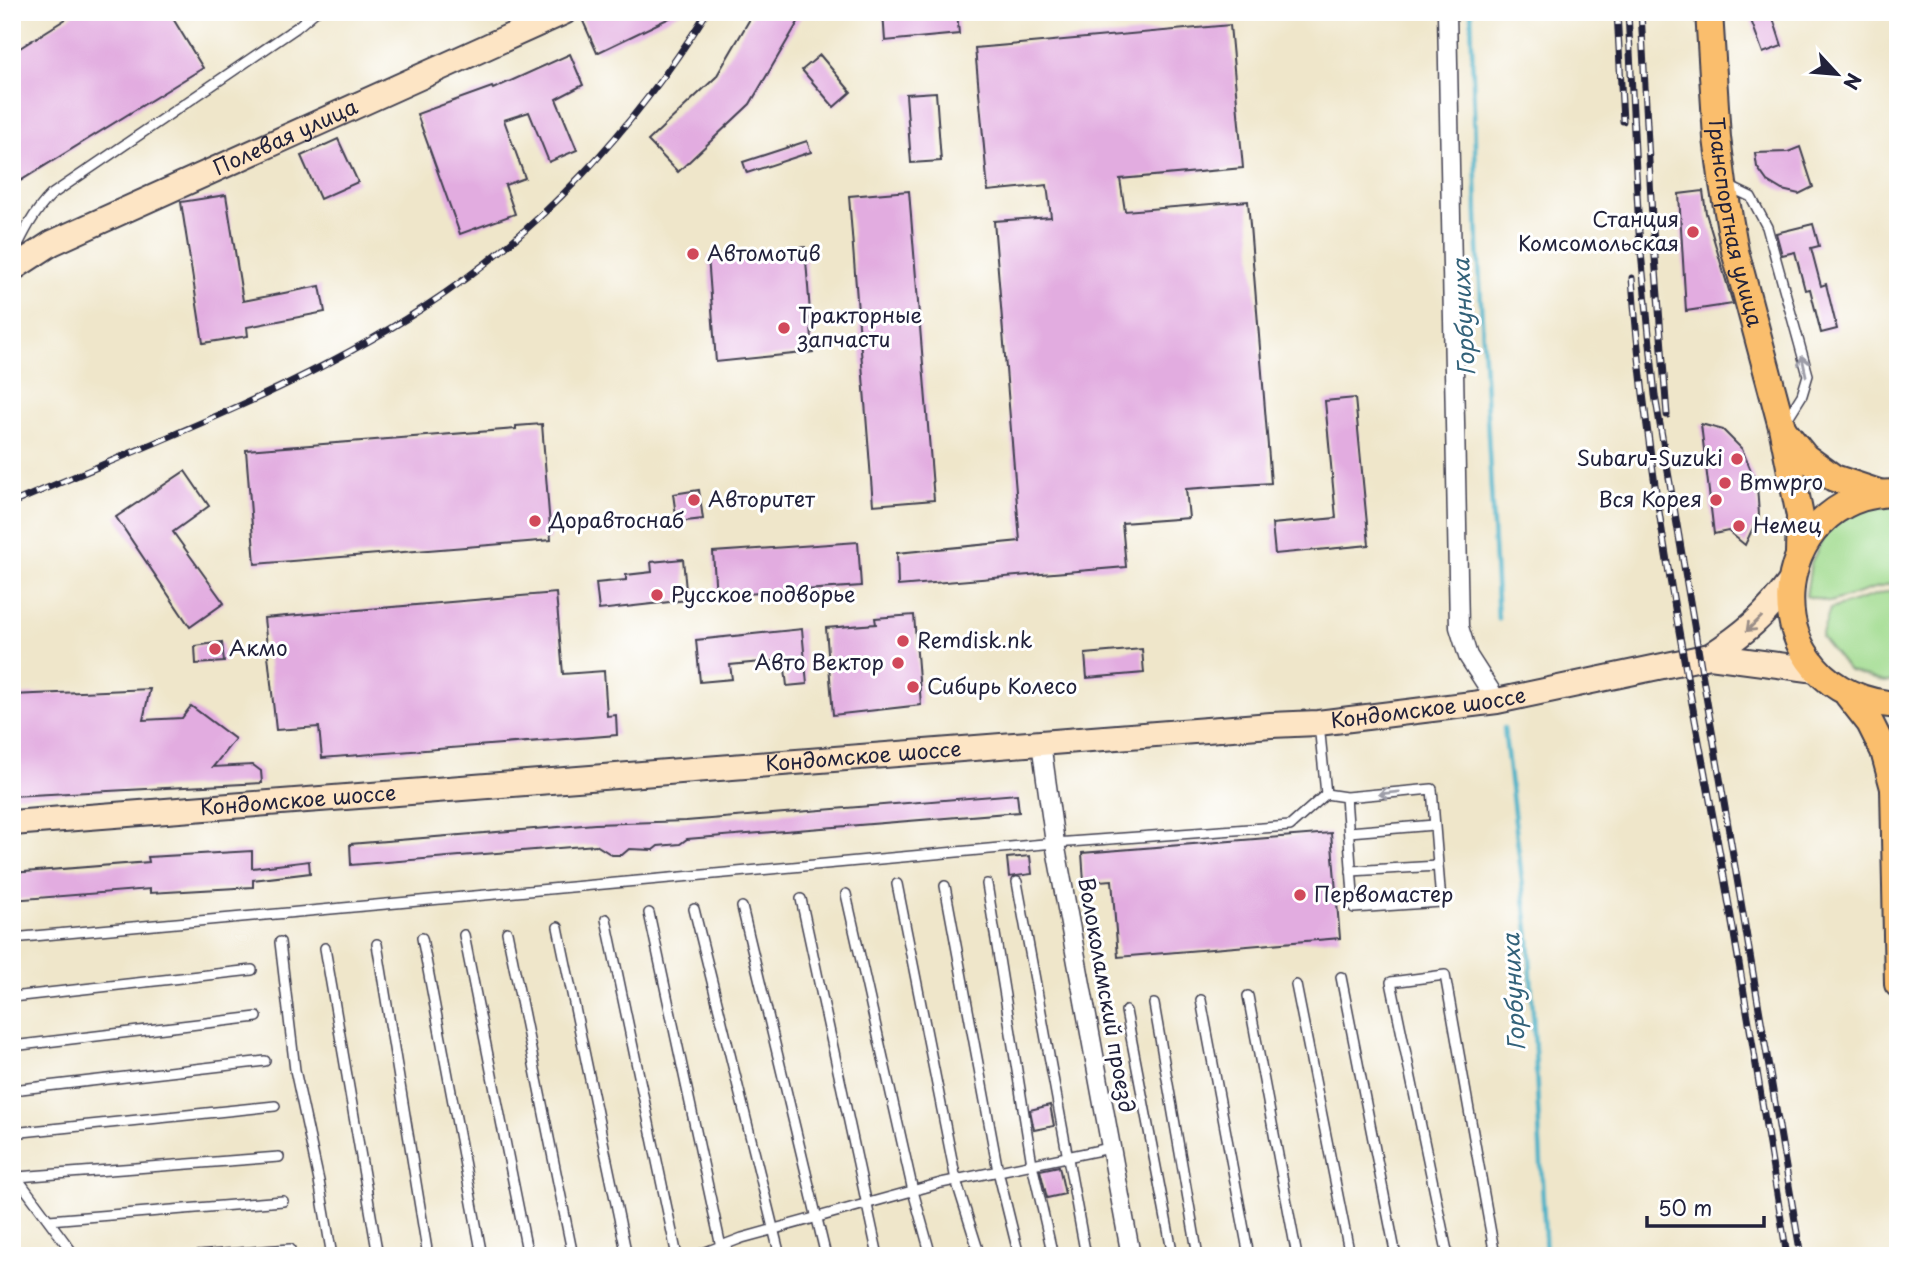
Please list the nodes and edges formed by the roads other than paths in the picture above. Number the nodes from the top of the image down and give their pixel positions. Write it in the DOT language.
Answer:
graph roads {
  1 [pos="315,12"];
  2 [pos="564,12"];
  3 [pos="1447,12"];
  4 [pos="1709,12"];
  5 [pos="1723,184"];
  6 [pos="12,257"];
  7 [pos="12,269"];
  8 [pos="1782,427"];
  9 [pos="1889,493"];
  10 [pos="1799,553"];
  11 [pos="1790,582"];
  12 [pos="1710,656"];
  13 [pos="1816,670"];
  14 [pos="1848,695"];
  15 [pos="1497,701"];
  16 [pos="1898,705"];
  17 [pos="1318,723"];
  18 [pos="1041,743"];
  19 [pos="1896,779"];
  20 [pos="1326,794"];
  21 [pos="1346,797"];
  22 [pos="12,823"];
  23 [pos="1434,825"];
  24 [pos="1349,832"];
  25 [pos="1055,843"];
  26 [pos="1438,866"];
  27 [pos="1351,871"];
  28 [pos="1017,882"];
  29 [pos="897,884"];
  30 [pos="987,884"];
  31 [pos="945,886"];
  32 [pos="846,894"];
  33 [pos="801,899"];
  34 [pos="742,907"];
  35 [pos="694,909"];
  36 [pos="649,913"];
  37 [pos="606,919"];
  38 [pos="558,927"];
  39 [pos="508,932"];
  40 [pos="464,935"];
  41 [pos="12,938"];
  42 [pos="422,938"];
  43 [pos="280,942"];
  44 [pos="377,944"];
  45 [pos="325,948"];
  46 [pos="252,970"];
  47 [pos="1341,976"];
  48 [pos="1898,984"];
  49 [pos="1296,985"];
  50 [pos="1248,996"];
  51 [pos="12,998"];
  52 [pos="1201,999"];
  53 [pos="1154,1004"];
  54 [pos="1126,1011"];
  55 [pos="257,1017"];
  56 [pos="12,1046"];
  57 [pos="265,1061"];
  58 [pos="12,1090"];
  59 [pos="275,1106"];
  60 [pos="12,1133"];
  61 [pos="1110,1148"];
  62 [pos="279,1157"];
  63 [pos="1066,1157"];
  64 [pos="1032,1164"];
  65 [pos="998,1171"];
  66 [pos="14,1174"];
  67 [pos="956,1180"];
  68 [pos="913,1191"];
  69 [pos="283,1201"];
  70 [pos="866,1204"];
  71 [pos="817,1218"];
  72 [pos="49,1220"];
  73 [pos="774,1229"];
  74 [pos="290,1249"];
  75 [pos="722,1251"];
  76 [pos="75,1256"];
  77 [pos="196,1256"];
  78 [pos="332,1256"];
  79 [pos="378,1256"];
  80 [pos="428,1256"];
  81 [pos="482,1256"];
  82 [pos="528,1256"];
  83 [pos="573,1256"];
  84 [pos="627,1256"];
  85 [pos="677,1256"];
  86 [pos="695,1256"];
  87 [pos="780,1256"];
  88 [pos="827,1256"];
  89 [pos="878,1256"];
  90 [pos="931,1256"];
  91 [pos="980,1256"];
  92 [pos="1019,1256"];
  93 [pos="1053,1256"];
  94 [pos="1086,1256"];
  95 [pos="1131,1256"];
  96 [pos="1173,1256"];
  97 [pos="1198,1256"];
  98 [pos="1249,1256"];
  99 [pos="1297,1256"];
  100 [pos="1350,1256"];
  101 [pos="1396,1256"];
  102 [pos="1448,1256"];
  103 [pos="1495,1256"];
  1 -- 6 [label="lane"];
  2 -- 7 [label="street, Полевая улица"];
  3 -- 15 [label="street"];
  4 -- 5 [label="main road, Транспортная улица"];
  5 -- 8 [label="main road, Транспортная улица"];
  8 -- 5 [label="lane, one-way"];
  8 -- 9 [label="main road, Транспортная улица"];
  8 -- 10 [label="main road, Транспортная улица"];
  9 -- 10 [label="main road"];
  10 -- 11 [label="main road"];
  11 -- 12 [label="street, Кондомское шоссе, one-way"];
  11 -- 13 [label="main road"];
  12 -- 13 [label="street, Кондомское шоссе"];
  12 -- 15 [label="street, Кондомское шоссе"];
  13 -- 14 [label="main road"];
  14 -- 16 [label="main road"];
  14 -- 19 [label="main road"];
  15 -- 17 [label="street, Кондомское шоссе"];
  17 -- 18 [label="street, Кондомское шоссе"];
  17 -- 20 [label="lane"];
  18 -- 22 [label="street, Кондомское шоссе"];
  18 -- 25 [label="street, Волоколамский проезд"];
  19 -- 48 [label="main road"];
  20 -- 21 [label="lane"];
  20 -- 25 [label="lane"];
  23 -- 21 [label="lane, one-way"];
  21 -- 24 [label="lane"];
  23 -- 24 [label="lane"];
  23 -- 26 [label="lane"];
  24 -- 27 [label="lane"];
  25 -- 41 [label="lane"];
  25 -- 61 [label="street, Волоколамский проезд"];
  26 -- 27 [label="lane"];
  26 -- 27 [label="lane"];
  28 -- 63 [label="lane"];
  29 -- 67 [label="lane"];
  30 -- 64 [label="lane"];
  31 -- 65 [label="lane"];
  32 -- 68 [label="lane"];
  33 -- 70 [label="lane"];
  34 -- 71 [label="lane"];
  35 -- 73 [label="lane"];
  36 -- 75 [label="lane"];
  37 -- 85 [label="lane"];
  38 -- 84 [label="lane"];
  39 -- 83 [label="lane"];
  40 -- 82 [label="lane"];
  42 -- 81 [label="lane"];
  43 -- 78 [label="lane"];
  44 -- 80 [label="lane"];
  45 -- 79 [label="lane"];
  46 -- 51 [label="lane"];
  47 -- 101 [label="lane"];
  49 -- 100 [label="lane"];
  50 -- 99 [label="lane"];
  52 -- 98 [label="lane"];
  53 -- 97 [label="lane"];
  54 -- 96 [label="lane"];
  55 -- 56 [label="lane"];
  57 -- 58 [label="lane"];
  59 -- 60 [label="lane"];
  61 -- 63 [label="lane"];
  61 -- 95 [label="street, Волоколамский проезд"];
  62 -- 66 [label="lane"];
  63 -- 64 [label="lane"];
  63 -- 94 [label="lane"];
  64 -- 65 [label="lane"];
  64 -- 93 [label="lane"];
  65 -- 67 [label="lane"];
  65 -- 92 [label="lane"];
  66 -- 72 [label="lane"];
  67 -- 68 [label="lane"];
  67 -- 91 [label="lane"];
  68 -- 70 [label="lane"];
  68 -- 90 [label="lane"];
  69 -- 72 [label="lane"];
  70 -- 71 [label="lane"];
  70 -- 89 [label="lane"];
  71 -- 73 [label="lane"];
  71 -- 88 [label="lane"];
  72 -- 76 [label="lane"];
  73 -- 75 [label="lane"];
  73 -- 87 [label="lane"];
  74 -- 77 [label="lane"];
  75 -- 86 [label="lane"];
  102 -- 103 [label="lane"];
}
